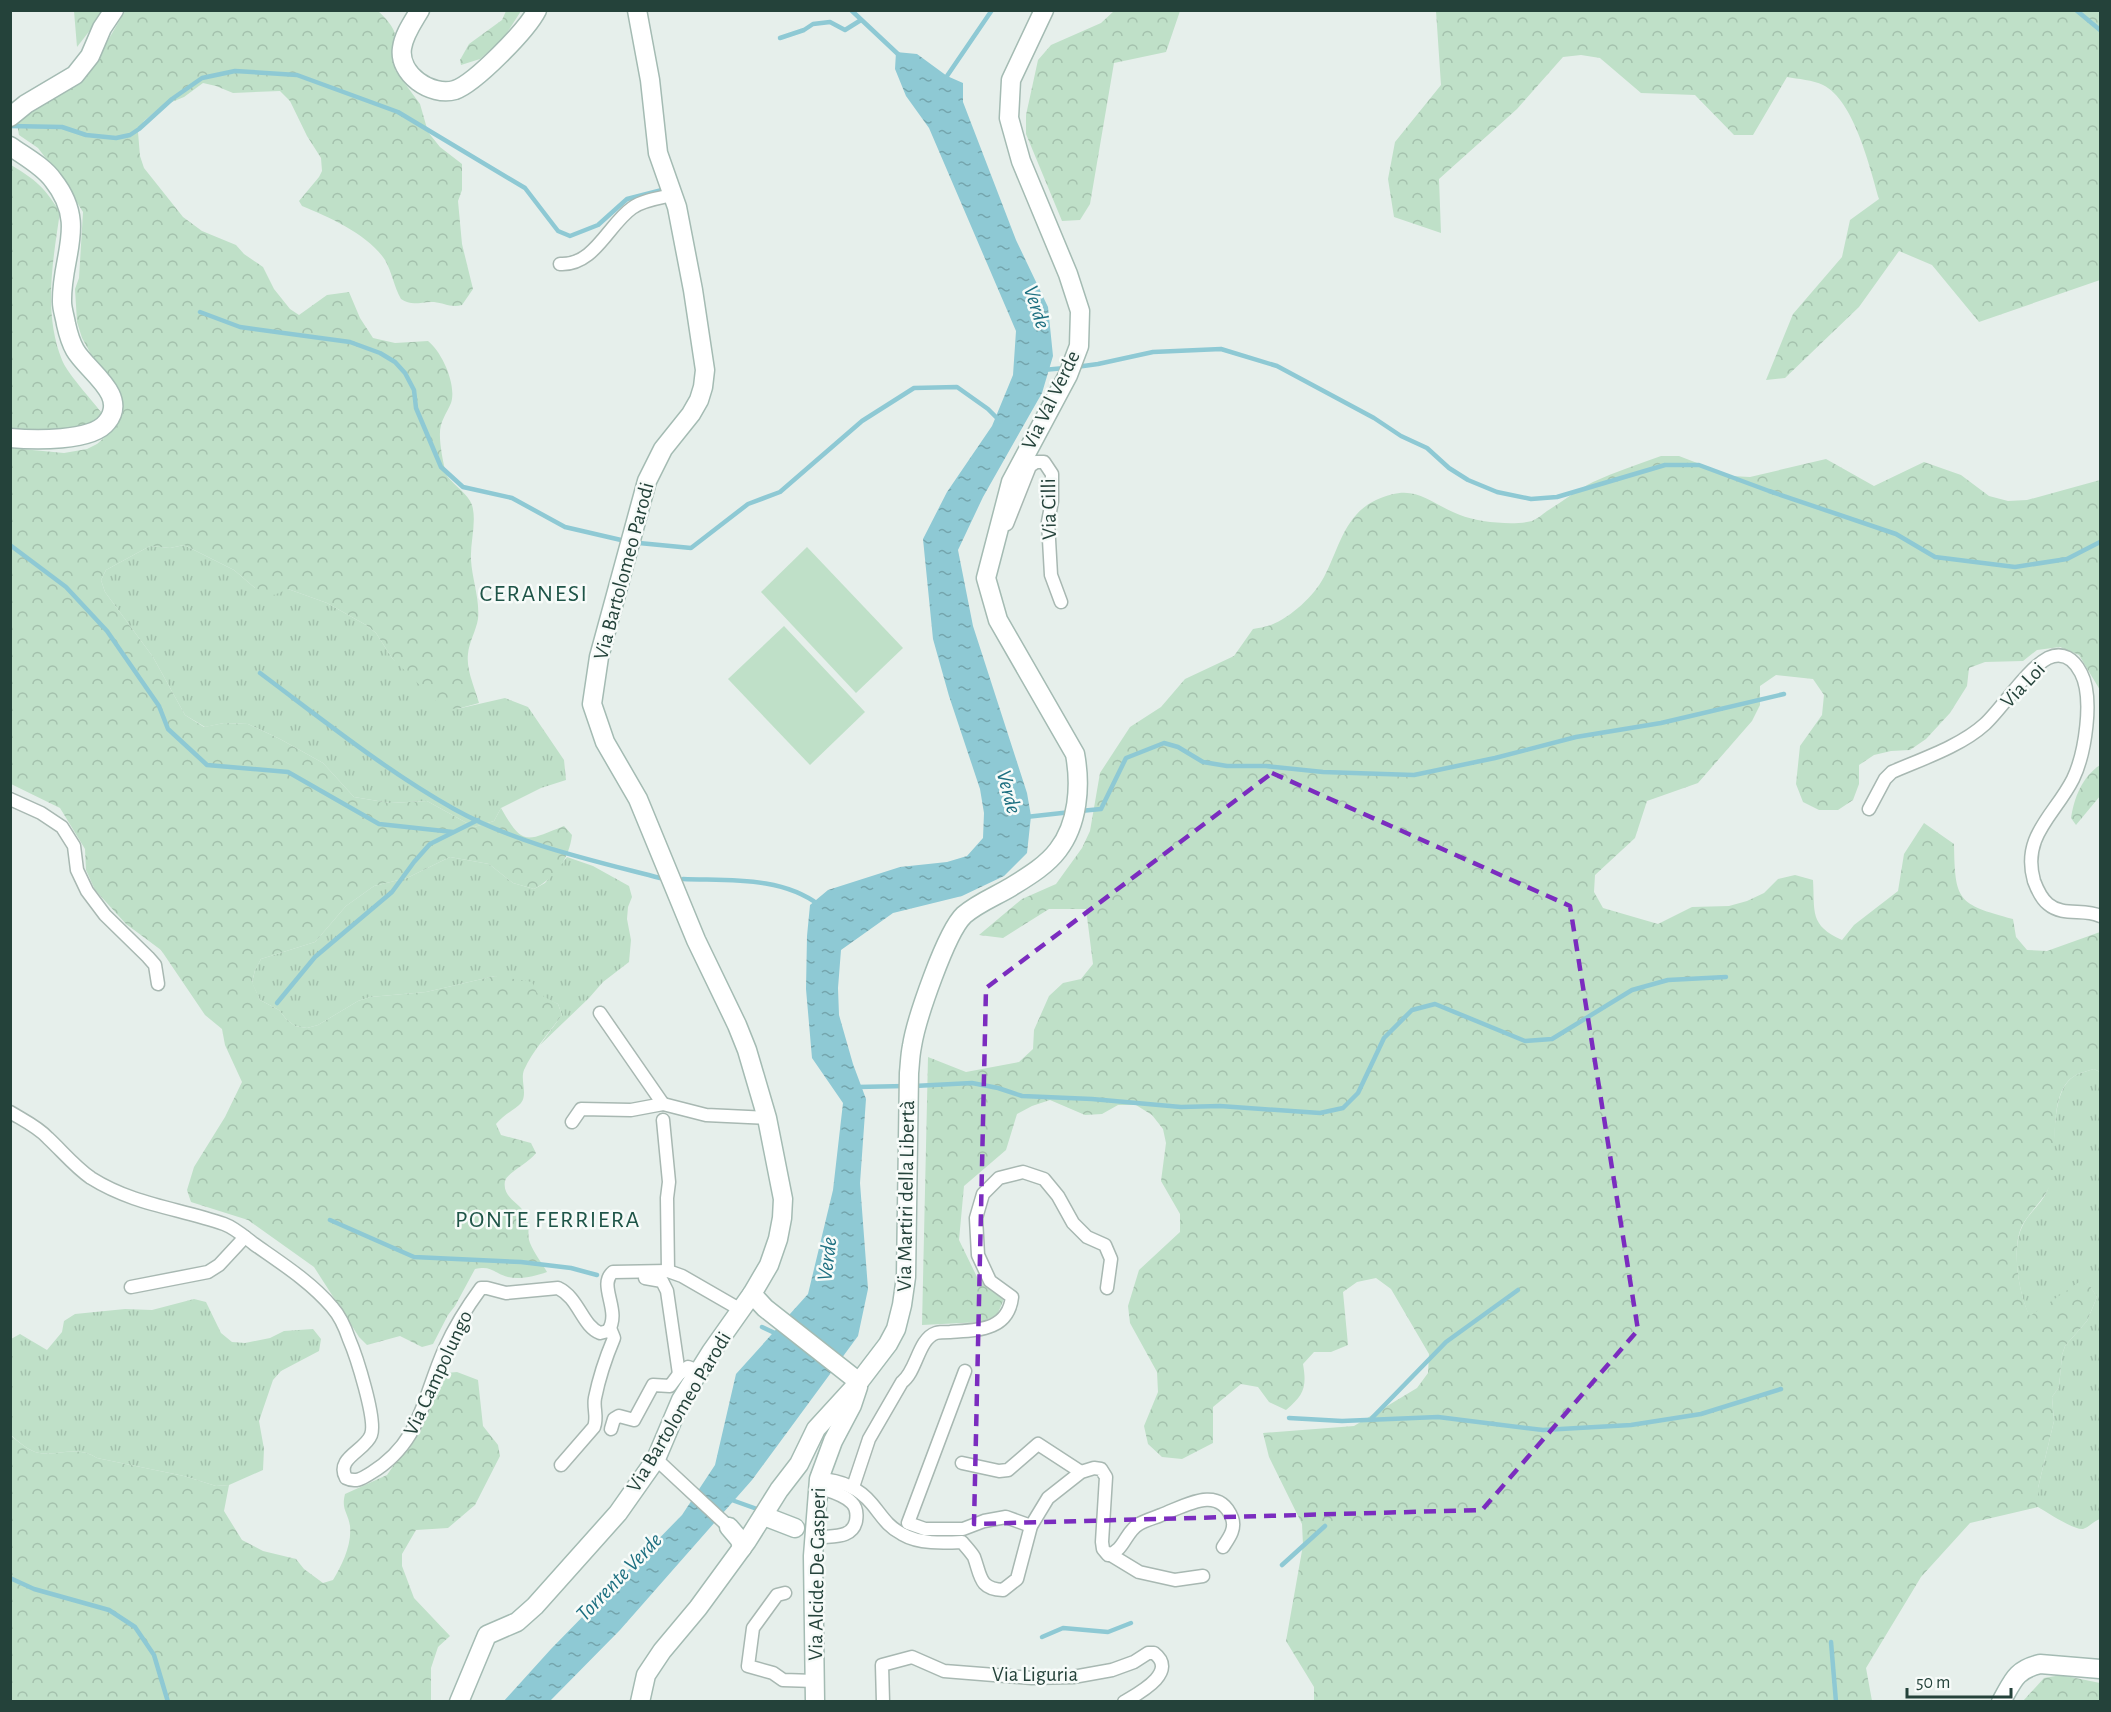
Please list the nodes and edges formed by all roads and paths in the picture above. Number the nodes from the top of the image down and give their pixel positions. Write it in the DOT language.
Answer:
graph roads {
  1 [pos="114,10"];
  2 [pos="420,10"];
  3 [pos="537,10"];
  4 [pos="637,10"];
  5 [pos="1044,10"];
  6 [pos="10,117"];
  7 [pos="10,146"];
  8 [pos="673,195"];
  9 [pos="560,264"];
  10 [pos="10,438"];
  11 [pos="990,561"];
  12 [pos="1061,602"];
  13 [pos="1071,745"];
  14 [pos="10,799"];
  15 [pos="1869,808"];
  16 [pos="2100,916"];
  17 [pos="158,984"];
  18 [pos="600,1013"];
  19 [pos="663,1104"];
  20 [pos="10,1112"];
  21 [pos="768,1118"];
  22 [pos="663,1120"];
  23 [pos="572,1122"];
  24 [pos="244,1237"];
  25 [pos="668,1271"];
  26 [pos="630,1272"];
  27 [pos="131,1287"];
  28 [pos="1107,1288"];
  29 [pos="752,1294"];
  30 [pos="741,1310"];
  31 [pos="610,1328"];
  32 [pos="699,1371"];
  33 [pos="965,1371"];
  34 [pos="679,1374"];
  35 [pos="854,1378"];
  36 [pos="611,1429"];
  37 [pos="656,1459"];
  38 [pos="962,1463"];
  39 [pos="561,1465"];
  40 [pos="1082,1472"];
  41 [pos="818,1483"];
  42 [pos="853,1487"];
  43 [pos="764,1516"];
  44 [pos="1030,1527"];
  45 [pos="795,1528"];
  46 [pos="740,1535"];
  47 [pos="825,1537"];
  48 [pos="1223,1547"];
  49 [pos="1111,1555"];
  50 [pos="1203,1576"];
  51 [pos="785,1593"];
  52 [pos="2100,1669"];
  53 [pos="815,1681"];
  54 [pos="459,1701"];
  55 [pos="640,1701"];
  56 [pos="815,1701"];
  57 [pos="883,1701"];
  58 [pos="1124,1701"];
  59 [pos="2001,1701"];
  1 -- 6 [label="main road"];
  2 -- 3 [label="main road"];
  4 -- 8 [label="main road, Via Bartolomeo Parodi"];
  5 -- 11 [label="main road, Via Val Verde"];
  7 -- 10 [label="main road"];
  8 -- 9 [label="street"];
  8 -- 21 [label="main road, Via Bartolomeo Parodi"];
  11 -- 12 [label="street, Via Cilli"];
  11 -- 13 [label="main road, Via Val Verde"];
  13 -- 35 [label="main road, Via Martiri della Libertà"];
  14 -- 17 [label="street"];
  15 -- 16 [label="street, Via Loi"];
  18 -- 19 [label="street"];
  19 -- 21 [label="street"];
  19 -- 23 [label="street"];
  20 -- 24 [label="street, Via Campolungo"];
  21 -- 29 [label="main road, Via Bartolomeo Parodi"];
  22 -- 25 [label="street"];
  24 -- 27 [label="street"];
  24 -- 31 [label="street, Via Campolungo"];
  25 -- 26 [label="street"];
  25 -- 30 [label="street, Via Bartolomeo Parodi"];
  26 -- 31 [label="street"];
  26 -- 34 [label="street"];
  28 -- 42 [label="street"];
  29 -- 30 [label="main road, Via Bartolomeo Parodi"];
  29 -- 35 [label="main road"];
  30 -- 32 [label="main road, Via Bartolomeo Parodi"];
  31 -- 39 [label="street"];
  32 -- 34 [label="street"];
  32 -- 37 [label="main road, Via Bartolomeo Parodi"];
  33 -- 44 [label="street"];
  34 -- 36 [label="street"];
  35 -- 41 [label="main road, Via Alcide De Gasperi"];
  35 -- 43 [label="main road, Via Martiri della Libertà"];
  37 -- 46 [label="street"];
  37 -- 54 [label="main road, Via Bartolomeo Parodi"];
  38 -- 40 [label="street"];
  40 -- 44 [label="street"];
  40 -- 49 [label="street"];
  41 -- 42 [label="street"];
  41 -- 47 [label="street"];
  41 -- 53 [label="main road, Via Alcide De Gasperi"];
  42 -- 44 [label="street"];
  43 -- 45 [label="main road"];
  43 -- 46 [label="main road, Via Martiri della Libertà"];
  46 -- 55 [label="main road, Via Martiri della Libertà"];
  48 -- 49 [label="street"];
  49 -- 50 [label="street"];
  51 -- 53 [label="street"];
  52 -- 59 [label="main road"];
  53 -- 56 [label="main road, Via Alcide De Gasperi"];
  57 -- 58 [label="street, Via Liguria"];
}
